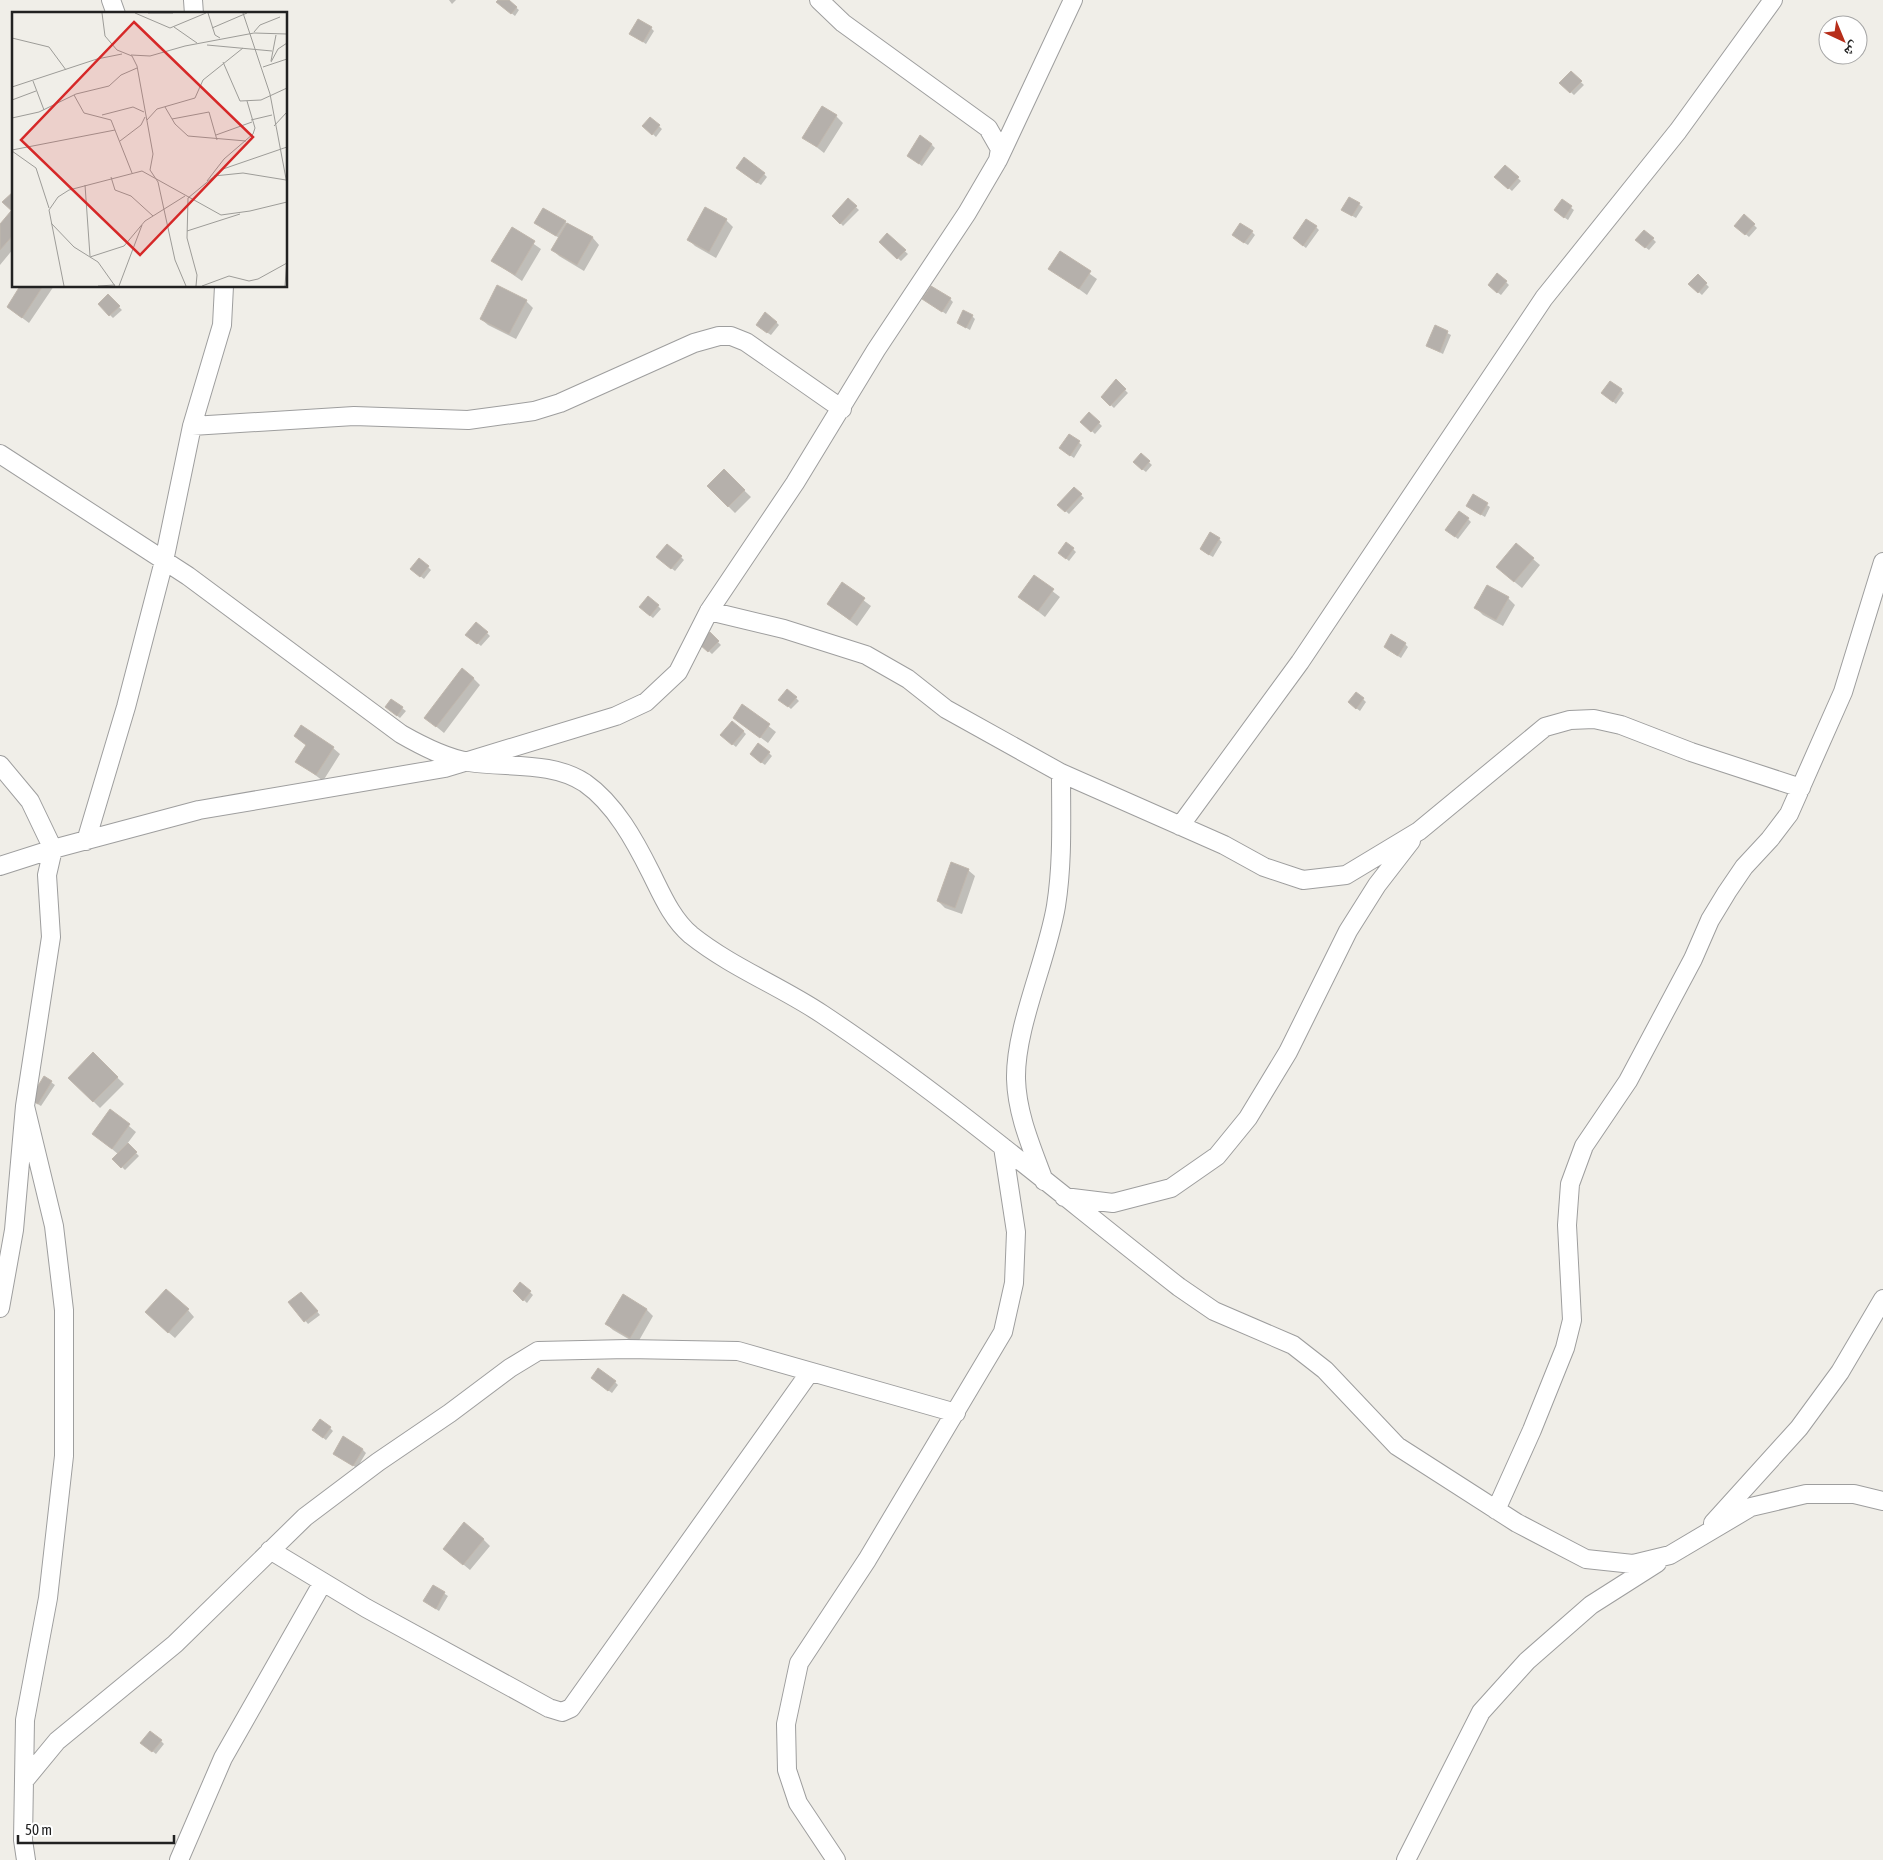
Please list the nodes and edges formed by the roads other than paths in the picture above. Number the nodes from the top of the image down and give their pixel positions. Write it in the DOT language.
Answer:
graph roads {
  1 [pos="111,0"];
  2 [pos="819,0"];
  3 [pos="1073,0"];
  4 [pos="1773,0"];
  5 [pos="115,12"];
  6 [pos="998,160"];
  7 [pos="218,288"];
  8 [pos="224,288"];
  9 [pos="223,304"];
  10 [pos="842,409"];
  11 [pos="192,426"];
  12 [pos="0,454"];
  13 [pos="164,560"];
  14 [pos="1883,562"];
  15 [pos="709,611"];
  16 [pos="467,762"];
  17 [pos="0,765"];
  18 [pos="1061,774"];
  19 [pos="1801,788"];
  20 [pos="1180,826"];
  21 [pos="1419,831"];
  22 [pos="86,841"];
  23 [pos="53,849"];
  24 [pos="0,866"];
  25 [pos="25,1106"];
  26 [pos="1003,1147"];
  27 [pos="1045,1182"];
  28 [pos="1063,1197"];
  29 [pos="14,1230"];
  30 [pos="0,1247"];
  31 [pos="1883,1299"];
  32 [pos="0,1308"];
  33 [pos="810,1372"];
  34 [pos="956,1413"];
  35 [pos="1883,1502"];
  36 [pos="1496,1510"];
  37 [pos="1702,1534"];
  38 [pos="270,1550"];
  39 [pos="1670,1555"];
  40 [pos="323,1582"];
  41 [pos="24,1781"];
  42 [pos="26,1860"];
  43 [pos="179,1860"];
  44 [pos="836,1860"];
  45 [pos="1406,1860"];
  1 -- 5 [label="street"];
  2 -- 6 [label="street"];
  3 -- 6 [label="street"];
  4 -- 20 [label="street"];
  6 -- 10 [label="street"];
  7 -- 9 [label="street"];
  8 -- 9 [label="street"];
  9 -- 11 [label="street"];
  10 -- 11 [label="street"];
  10 -- 15 [label="street"];
  11 -- 13 [label="street"];
  12 -- 13 [label="street"];
  13 -- 16 [label="street"];
  13 -- 22 [label="street"];
  14 -- 19 [label="street"];
  15 -- 16 [label="street"];
  15 -- 18 [label="street"];
  16 -- 22 [label="street"];
  16 -- 26 [label="street"];
  17 -- 23 [label="street"];
  18 -- 20 [label="street"];
  18 -- 27 [label="street"];
  19 -- 21 [label="street"];
  19 -- 36 [label="street"];
  20 -- 21 [label="street"];
  21 -- 28 [label="street"];
  22 -- 23 [label="street"];
  23 -- 24 [label="street"];
  23 -- 25 [label="street"];
  25 -- 29 [label="street"];
  25 -- 41 [label="street"];
  26 -- 27 [label="street"];
  26 -- 34 [label="street"];
  27 -- 28 [label="street"];
  28 -- 36 [label="street"];
  29 -- 30 [label="street"];
  29 -- 32 [label="street"];
  31 -- 37 [label="street"];
  33 -- 34 [label="street"];
  33 -- 38 [label="street"];
  33 -- 40 [label="street"];
  34 -- 44 [label="street"];
  35 -- 37 [label="street"];
  36 -- 39 [label="street"];
  37 -- 39 [label="street"];
  38 -- 40 [label="street"];
  38 -- 41 [label="street"];
  39 -- 45 [label="street"];
  40 -- 43 [label="street"];
  41 -- 42 [label="street"];
}
